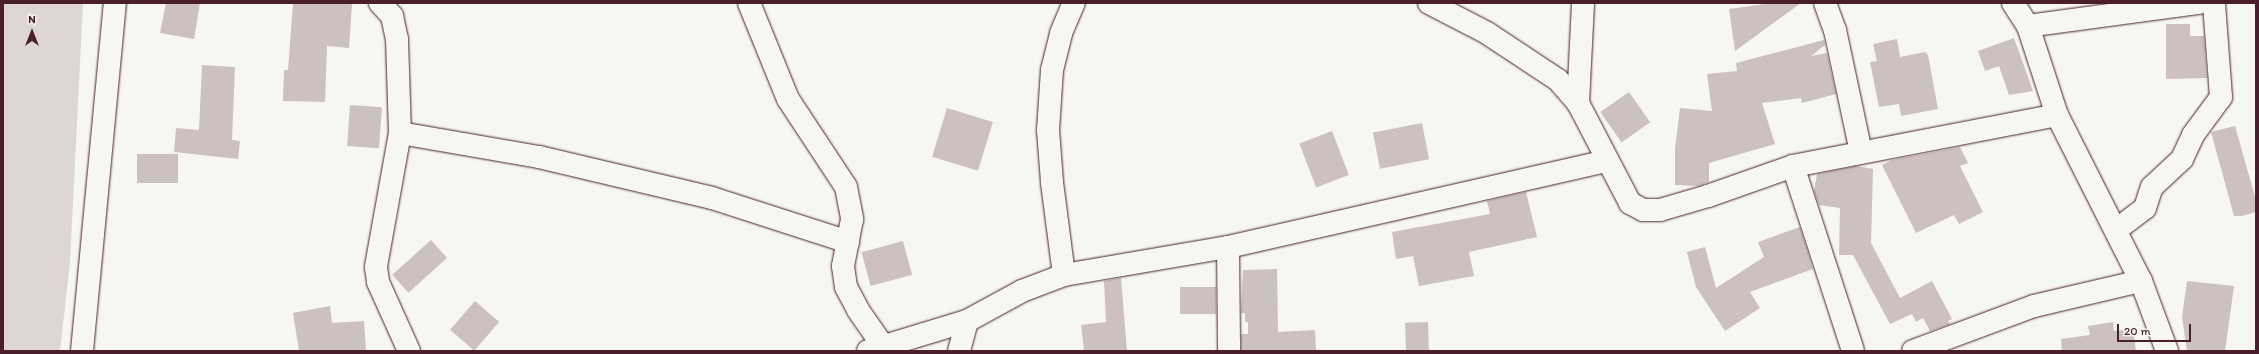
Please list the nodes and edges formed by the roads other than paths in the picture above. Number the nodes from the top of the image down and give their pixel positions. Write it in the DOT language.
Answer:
graph roads {
  1 [pos="115,3"];
  2 [pos="749,3"];
  3 [pos="1074,3"];
  4 [pos="1429,3"];
  5 [pos="1583,3"];
  6 [pos="1825,3"];
  7 [pos="2014,3"];
  8 [pos="2199,3"];
  9 [pos="2214,3"];
  10 [pos="388,7"];
  11 [pos="2028,26"];
  12 [pos="1578,103"];
  13 [pos="2057,115"];
  14 [pos="400,133"];
  15 [pos="1861,152"];
  16 [pos="1607,161"];
  17 [pos="1793,166"];
  18 [pos="2116,230"];
  19 [pos="848,242"];
  20 [pos="1228,247"];
  21 [pos="1064,275"];
  22 [pos="2141,280"];
  23 [pos="967,321"];
  24 [pos="876,349"];
  25 [pos="82,351"];
  26 [pos="409,351"];
  27 [pos="959,351"];
  28 [pos="1229,351"];
  29 [pos="1853,351"];
  30 [pos="1913,351"];
  31 [pos="2168,351"];
  1 -- 25 [label="street"];
  2 -- 19 [label="street"];
  3 -- 21 [label="street"];
  4 -- 12 [label="street"];
  5 -- 12 [label="street"];
  6 -- 15 [label="street"];
  7 -- 11 [label="street"];
  8 -- 11 [label="street"];
  9 -- 18 [label="street"];
  10 -- 14 [label="street"];
  11 -- 13 [label="street"];
  12 -- 16 [label="street"];
  13 -- 15 [label="street"];
  13 -- 18 [label="street"];
  14 -- 19 [label="street"];
  14 -- 26 [label="street"];
  15 -- 17 [label="street"];
  16 -- 17 [label="street"];
  16 -- 20 [label="street"];
  17 -- 29 [label="street"];
  18 -- 22 [label="street"];
  19 -- 24 [label="street"];
  20 -- 21 [label="street"];
  20 -- 28 [label="street"];
  21 -- 23 [label="street"];
  22 -- 30 [label="street"];
  22 -- 31 [label="street"];
  23 -- 24 [label="street"];
  23 -- 27 [label="street"];
}
